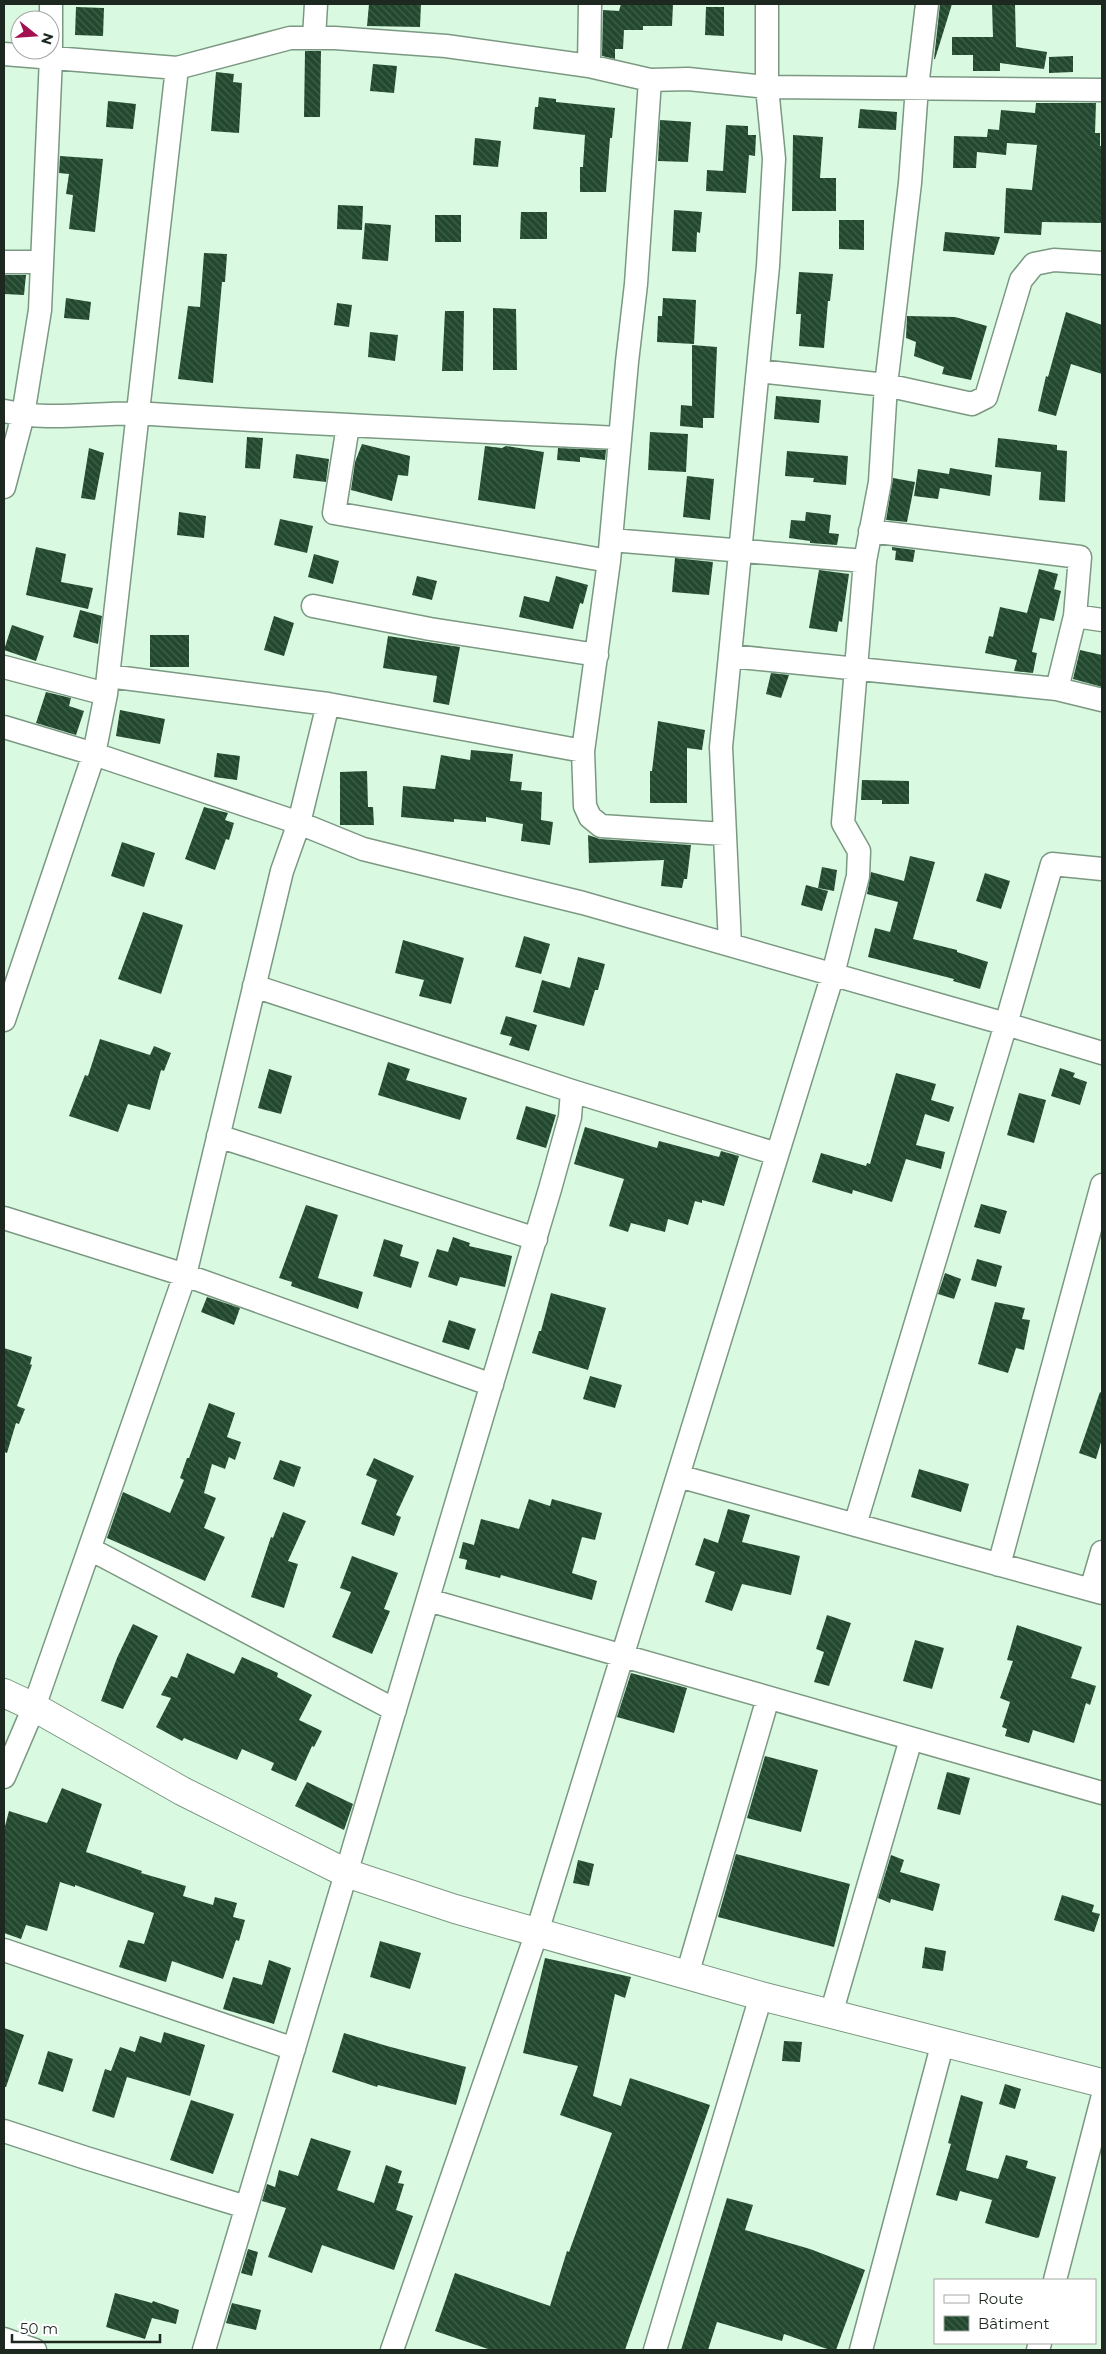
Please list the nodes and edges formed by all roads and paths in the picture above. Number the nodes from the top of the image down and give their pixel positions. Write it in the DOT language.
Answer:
graph roads {
  1 [pos="316,4"];
  2 [pos="590,4"];
  3 [pos="767,4"];
  4 [pos="927,4"];
  5 [pos="314,38"];
  6 [pos="60,58"];
  7 [pos="52,60"];
  8 [pos="589,66"];
  9 [pos="177,68"];
  10 [pos="650,80"];
  11 [pos="767,87"];
  12 [pos="917,87"];
  13 [pos="1102,90"];
  14 [pos="4,262"];
  15 [pos="40,262"];
  16 [pos="1102,263"];
  17 [pos="758,371"];
  18 [pos="886,385"];
  19 [pos="13,413"];
  20 [pos="138,413"];
  21 [pos="348,426"];
  22 [pos="620,438"];
  23 [pos="4,486"];
  24 [pos="870,531"];
  25 [pos="610,550"];
  26 [pos="740,551"];
  27 [pos="865,562"];
  28 [pos="313,606"];
  29 [pos="1075,616"];
  30 [pos="1102,620"];
  31 [pos="597,655"];
  32 [pos="730,656"];
  33 [pos="4,666"];
  34 [pos="857,669"];
  35 [pos="107,685"];
  36 [pos="1057,689"];
  37 [pos="1102,700"];
  38 [pos="328,704"];
  39 [pos="4,727"];
  40 [pos="583,751"];
  41 [pos="94,754"];
  42 [pos="299,823"];
  43 [pos="724,834"];
  44 [pos="1102,869"];
  45 [pos="730,945"];
  46 [pos="833,974"];
  47 [pos="254,986"];
  48 [pos="4,1020"];
  49 [pos="1006,1024"];
  50 [pos="1102,1053"];
  51 [pos="572,1091"];
  52 [pos="218,1136"];
  53 [pos="777,1154"];
  54 [pos="1102,1185"];
  55 [pos="4,1218"];
  56 [pos="536,1239"];
  57 [pos="185,1275"];
  58 [pos="492,1384"];
  59 [pos="678,1476"];
  60 [pos="855,1525"];
  61 [pos="90,1549"];
  62 [pos="1102,1552"];
  63 [pos="999,1565"];
  64 [pos="1097,1592"];
  65 [pos="428,1600"];
  66 [pos="622,1656"];
  67 [pos="4,1693"];
  68 [pos="768,1698"];
  69 [pos="34,1707"];
  70 [pos="395,1710"];
  71 [pos="912,1739"];
  72 [pos="4,1777"];
  73 [pos="1102,1793"];
  74 [pos="346,1873"];
  75 [pos="537,1932"];
  76 [pos="4,1950"];
  77 [pos="687,1975"];
  78 [pos="761,1996"];
  79 [pos="831,2014"];
  80 [pos="943,2042"];
  81 [pos="294,2049"];
  82 [pos="1102,2083"];
  83 [pos="1102,2099"];
  84 [pos="4,2131"];
  85 [pos="246,2207"];
  86 [pos="1055,2279"];
  87 [pos="4,2339"];
  88 [pos="35,2350"];
  89 [pos="204,2350"];
  90 [pos="392,2350"];
  91 [pos="655,2350"];
  92 [pos="861,2350"];
  1 -- 5 [label="street"];
  2 -- 8 [label="street"];
  3 -- 11 [label="street"];
  4 -- 12 [label="street"];
  5 -- 8 [label="street"];
  5 -- 9 [label="street"];
  6 -- 9 [label="street"];
  7 -- 15 [label="street"];
  8 -- 10 [label="street"];
  9 -- 20 [label="street"];
  10 -- 11 [label="street"];
  10 -- 22 [label="street"];
  11 -- 12 [label="street"];
  11 -- 17 [label="street"];
  12 -- 13 [label="street"];
  12 -- 18 [label="street"];
  14 -- 15 [label="street"];
  15 -- 19 [label="street"];
  16 -- 18 [label="street"];
  17 -- 18 [label="street"];
  17 -- 26 [label="street"];
  18 -- 24 [label="street"];
  19 -- 20 [label="street"];
  19 -- 23 [label="street"];
  20 -- 21 [label="street"];
  20 -- 35 [label="street"];
  21 -- 22 [label="street"];
  21 -- 25 [label="street"];
  22 -- 25 [label="street"];
  24 -- 27 [label="street"];
  24 -- 29 [label="street"];
  25 -- 26 [label="street"];
  25 -- 31 [label="street"];
  26 -- 27 [label="street"];
  26 -- 32 [label="street"];
  27 -- 34 [label="street"];
  28 -- 31 [label="street"];
  29 -- 30 [label="street"];
  29 -- 36 [label="street"];
  31 -- 40 [label="street"];
  32 -- 34 [label="street"];
  32 -- 43 [label="street"];
  33 -- 35 [label="street"];
  34 -- 36 [label="street"];
  34 -- 46 [label="street"];
  35 -- 38 [label="street"];
  35 -- 41 [label="street"];
  36 -- 37 [label="street"];
  38 -- 40 [label="street"];
  38 -- 42 [label="street"];
  39 -- 41 [label="street"];
  40 -- 43 [label="street"];
  41 -- 42 [label="street"];
  41 -- 48 [label="street"];
  42 -- 45 [label="street"];
  42 -- 47 [label="street"];
  43 -- 45 [label="street"];
  44 -- 49 [label="street"];
  45 -- 46 [label="street"];
  46 -- 49 [label="street"];
  46 -- 53 [label="street"];
  47 -- 51 [label="street"];
  47 -- 52 [label="street"];
  49 -- 50 [label="street"];
  49 -- 60 [label="street"];
  51 -- 53 [label="street"];
  51 -- 56 [label="street"];
  52 -- 56 [label="street"];
  52 -- 57 [label="street"];
  53 -- 59 [label="street"];
  54 -- 63 [label="street"];
  55 -- 57 [label="street"];
  56 -- 58 [label="street"];
  57 -- 58 [label="street"];
  57 -- 61 [label="street"];
  58 -- 65 [label="street"];
  59 -- 60 [label="street"];
  59 -- 66 [label="street"];
  60 -- 63 [label="street"];
  61 -- 69 [label="street"];
  61 -- 70 [label="street"];
  62 -- 64 [label="street"];
  63 -- 64 [label="street"];
  65 -- 66 [label="street"];
  65 -- 70 [label="street"];
  66 -- 68 [label="street"];
  66 -- 75 [label="street"];
  67 -- 69 [label="street"];
  68 -- 71 [label="street"];
  68 -- 77 [label="street"];
  69 -- 72 [label="street"];
  69 -- 74 [label="street"];
  70 -- 74 [label="street"];
  71 -- 73 [label="street"];
  71 -- 79 [label="street"];
  74 -- 75 [label="street"];
  74 -- 81 [label="street"];
  75 -- 77 [label="street"];
  75 -- 90 [label="street"];
  76 -- 81 [label="street"];
  77 -- 78 [label="street"];
  78 -- 79 [label="street"];
  78 -- 91 [label="street"];
  79 -- 80 [label="street"];
  80 -- 82 [label="street"];
  80 -- 92 [label="street"];
  81 -- 85 [label="street"];
  83 -- 86 [label="street"];
  84 -- 85 [label="street"];
  85 -- 89 [label="street"];
  87 -- 88 [label="street"];
}
